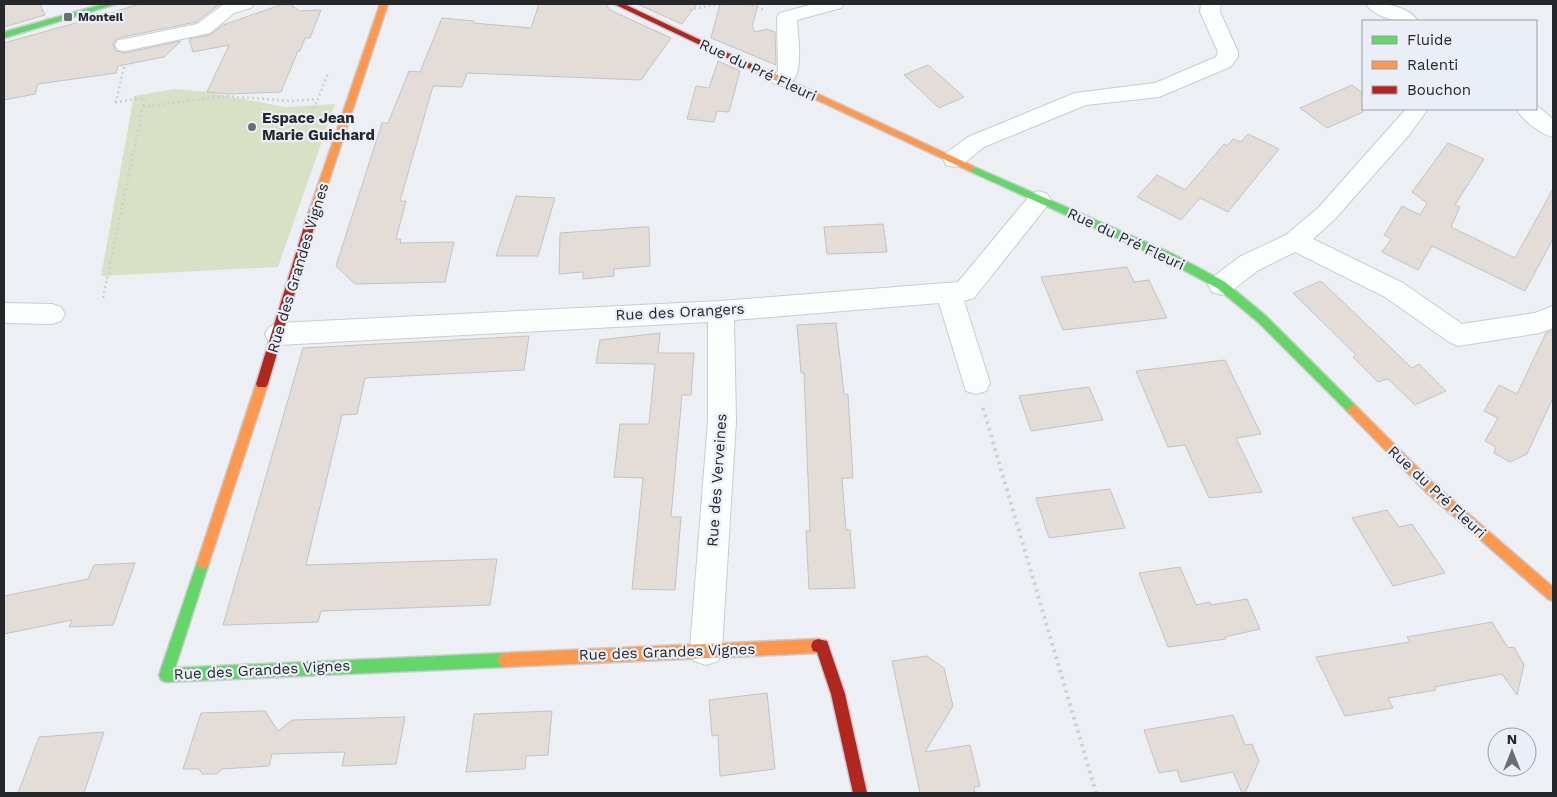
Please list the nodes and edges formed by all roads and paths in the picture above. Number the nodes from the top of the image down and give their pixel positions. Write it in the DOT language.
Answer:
graph roads {
  1 [pos="112,4"];
  2 [pos="244,4"];
  3 [pos="384,4"];
  4 [pos="618,4"];
  5 [pos="834,4"];
  6 [pos="1211,4"];
  7 [pos="1376,4"];
  8 [pos="788,10"];
  9 [pos="1406,20"];
  10 [pos="4,35"];
  11 [pos="125,45"];
  12 [pos="328,73"];
  13 [pos="782,80"];
  14 [pos="318,99"];
  15 [pos="1416,110"];
  16 [pos="1527,110"];
  17 [pos="305,127"];
  18 [pos="1553,130"];
  19 [pos="954,159"];
  20 [pos="1038,200"];
  21 [pos="1295,241"];
  22 [pos="1221,285"];
  23 [pos="949,292"];
  24 [pos="103,298"];
  25 [pos="721,311"];
  26 [pos="4,313"];
  27 [pos="52,314"];
  28 [pos="1553,316"];
  29 [pos="278,334"];
  30 [pos="976,383"];
  31 [pos="1553,594"];
  32 [pos="706,649"];
  33 [pos="860,793"];
  34 [pos="1096,793"];
  1 -- 10 [label="street"];
  2 -- 11 [label="street"];
  3 -- 29 [label="street, Rue des Grandes Vignes"];
  4 -- 13 [label="street, Rue du Pré Fleuri"];
  5 -- 8 [label="street"];
  6 -- 19 [label="street"];
  7 -- 9 [label="street"];
  8 -- 13 [label="street"];
  12 -- 14 [label="path"];
  13 -- 19 [label="street, Rue du Pré Fleuri"];
  14 -- 17 [label="path"];
  14 -- 24 [label="path"];
  15 -- 21 [label="street"];
  16 -- 18 [label="street"];
  19 -- 20 [label="street, Rue du Pré Fleuri"];
  20 -- 22 [label="street, Rue du Pré Fleuri"];
  20 -- 23 [label="street, Rue des Orangers"];
  21 -- 22 [label="street"];
  21 -- 28 [label="street"];
  22 -- 31 [label="street, Rue du Pré Fleuri"];
  23 -- 25 [label="street, Rue des Orangers"];
  23 -- 30 [label="street"];
  25 -- 29 [label="street, Rue des Orangers"];
  25 -- 32 [label="street, Rue des Verveines"];
  26 -- 27 [label="street"];
  29 -- 32 [label="street, Rue des Grandes Vignes"];
  30 -- 34 [label="path"];
  32 -- 33 [label="street, Rue des Grandes Vignes"];
}
